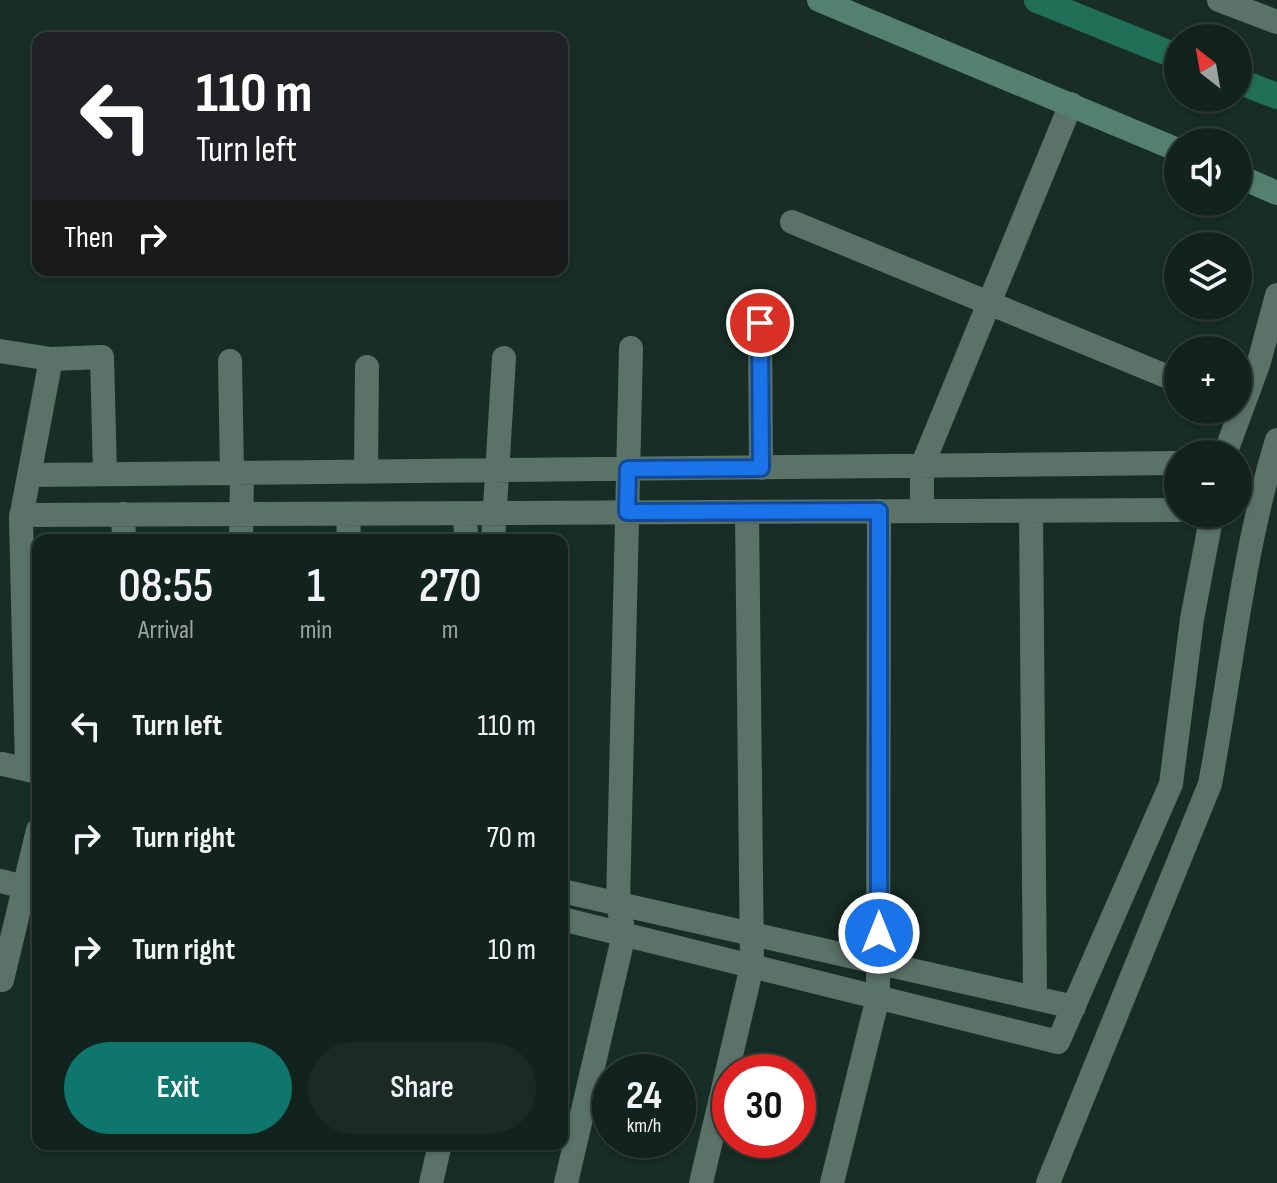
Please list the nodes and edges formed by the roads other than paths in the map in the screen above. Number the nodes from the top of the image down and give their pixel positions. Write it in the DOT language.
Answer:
graph roads {
  1 [pos="819,0"];
  2 [pos="1219,0"];
  3 [pos="1277,22"];
  4 [pos="1071,104"];
  5 [pos="1164,144"];
  6 [pos="1252,182"];
  7 [pos="1277,193"];
  8 [pos="792,222"];
  9 [pos="1277,295"];
  10 [pos="989,303"];
  11 [pos="760,323"];
  12 [pos="631,348"];
  13 [pos="0,351"];
  14 [pos="504,358"];
  15 [pos="51,359"];
  16 [pos="230,361"];
  17 [pos="367,367"];
  18 [pos="1164,375"];
  19 [pos="1252,379"];
  20 [pos="1277,440"];
  21 [pos="1164,463"];
  22 [pos="922,466"];
  23 [pos="761,468"];
  24 [pos="628,469"];
  25 [pos="495,470"];
  26 [pos="366,472"];
  27 [pos="237,473"];
  28 [pos="105,474"];
  29 [pos="29,475"];
  30 [pos="1164,510"];
  31 [pos="879,511"];
  32 [pos="922,511"];
  33 [pos="1031,511"];
  34 [pos="627,512"];
  35 [pos="747,512"];
  36 [pos="465,513"];
  37 [pos="493,513"];
  38 [pos="123,514"];
  39 [pos="241,514"];
  40 [pos="348,514"];
  41 [pos="21,515"];
  42 [pos="1209,528"];
  43 [pos="124,534"];
  44 [pos="241,534"];
  45 [pos="349,534"];
  46 [pos="466,534"];
  47 [pos="493,534"];
  48 [pos="2,764"];
  49 [pos="32,770"];
  50 [pos="32,854"];
  51 [pos="0,881"];
  52 [pos="24,887"];
  53 [pos="568,892"];
  54 [pos="618,904"];
  55 [pos="568,920"];
  56 [pos="624,934"];
  57 [pos="752,934"];
  58 [pos="879,963"];
  59 [pos="752,966"];
  60 [pos="2,980"];
  61 [pos="878,997"];
  62 [pos="1035,998"];
  63 [pos="1074,1007"];
  64 [pos="439,1150"];
  65 [pos="431,1183"];
  66 [pos="566,1183"];
  67 [pos="701,1183"];
  68 [pos="832,1183"];
  69 [pos="1048,1183"];
  1 -- 4 [label="main road"];
  2 -- 3 [label="street"];
  4 -- 5 [label="main road"];
  4 -- 10 [label="street"];
  6 -- 7 [label="main road"];
  8 -- 10 [label="street"];
  9 -- 19 [label="street"];
  10 -- 18 [label="street"];
  10 -- 22 [label="street"];
  11 -- 23 [label="street"];
  12 -- 24 [label="street"];
  13 -- 15 [label="street"];
  14 -- 25 [label="street"];
  15 -- 28 [label="street"];
  15 -- 29 [label="street"];
  16 -- 27 [label="street"];
  17 -- 26 [label="street"];
  20 -- 69 [label="street"];
  21 -- 22 [label="street"];
  22 -- 23 [label="street"];
  22 -- 32 [label="street"];
  23 -- 24 [label="street"];
  24 -- 25 [label="street"];
  24 -- 34 [label="street"];
  25 -- 26 [label="street"];
  25 -- 37 [label="street"];
  26 -- 27 [label="street"];
  27 -- 28 [label="street"];
  27 -- 39 [label="street"];
  28 -- 29 [label="street"];
  29 -- 41 [label="street"];
  30 -- 33 [label="street"];
  31 -- 32 [label="street"];
  31 -- 35 [label="street"];
  31 -- 58 [label="street"];
  32 -- 33 [label="street"];
  33 -- 62 [label="street"];
  34 -- 35 [label="street"];
  34 -- 37 [label="street"];
  34 -- 54 [label="street"];
  35 -- 57 [label="street"];
  36 -- 37 [label="street"];
  36 -- 40 [label="street"];
  36 -- 46 [label="street"];
  37 -- 47 [label="street"];
  38 -- 39 [label="street"];
  38 -- 41 [label="street"];
  38 -- 43 [label="street"];
  39 -- 40 [label="street"];
  39 -- 44 [label="street"];
  40 -- 45 [label="street"];
  41 -- 49 [label="street"];
  42 -- 63 [label="street"];
  48 -- 49 [label="street"];
  50 -- 52 [label="street"];
  51 -- 52 [label="street"];
  52 -- 60 [label="street"];
  53 -- 54 [label="street"];
  54 -- 56 [label="street"];
  54 -- 57 [label="street"];
  55 -- 56 [label="street"];
  56 -- 59 [label="street"];
  56 -- 66 [label="street"];
  57 -- 58 [label="street"];
  57 -- 59 [label="street"];
  58 -- 61 [label="street"];
  58 -- 62 [label="street"];
  59 -- 61 [label="street"];
  59 -- 67 [label="street"];
  61 -- 63 [label="street"];
  61 -- 68 [label="street"];
  62 -- 63 [label="street"];
  64 -- 65 [label="street"];
}
